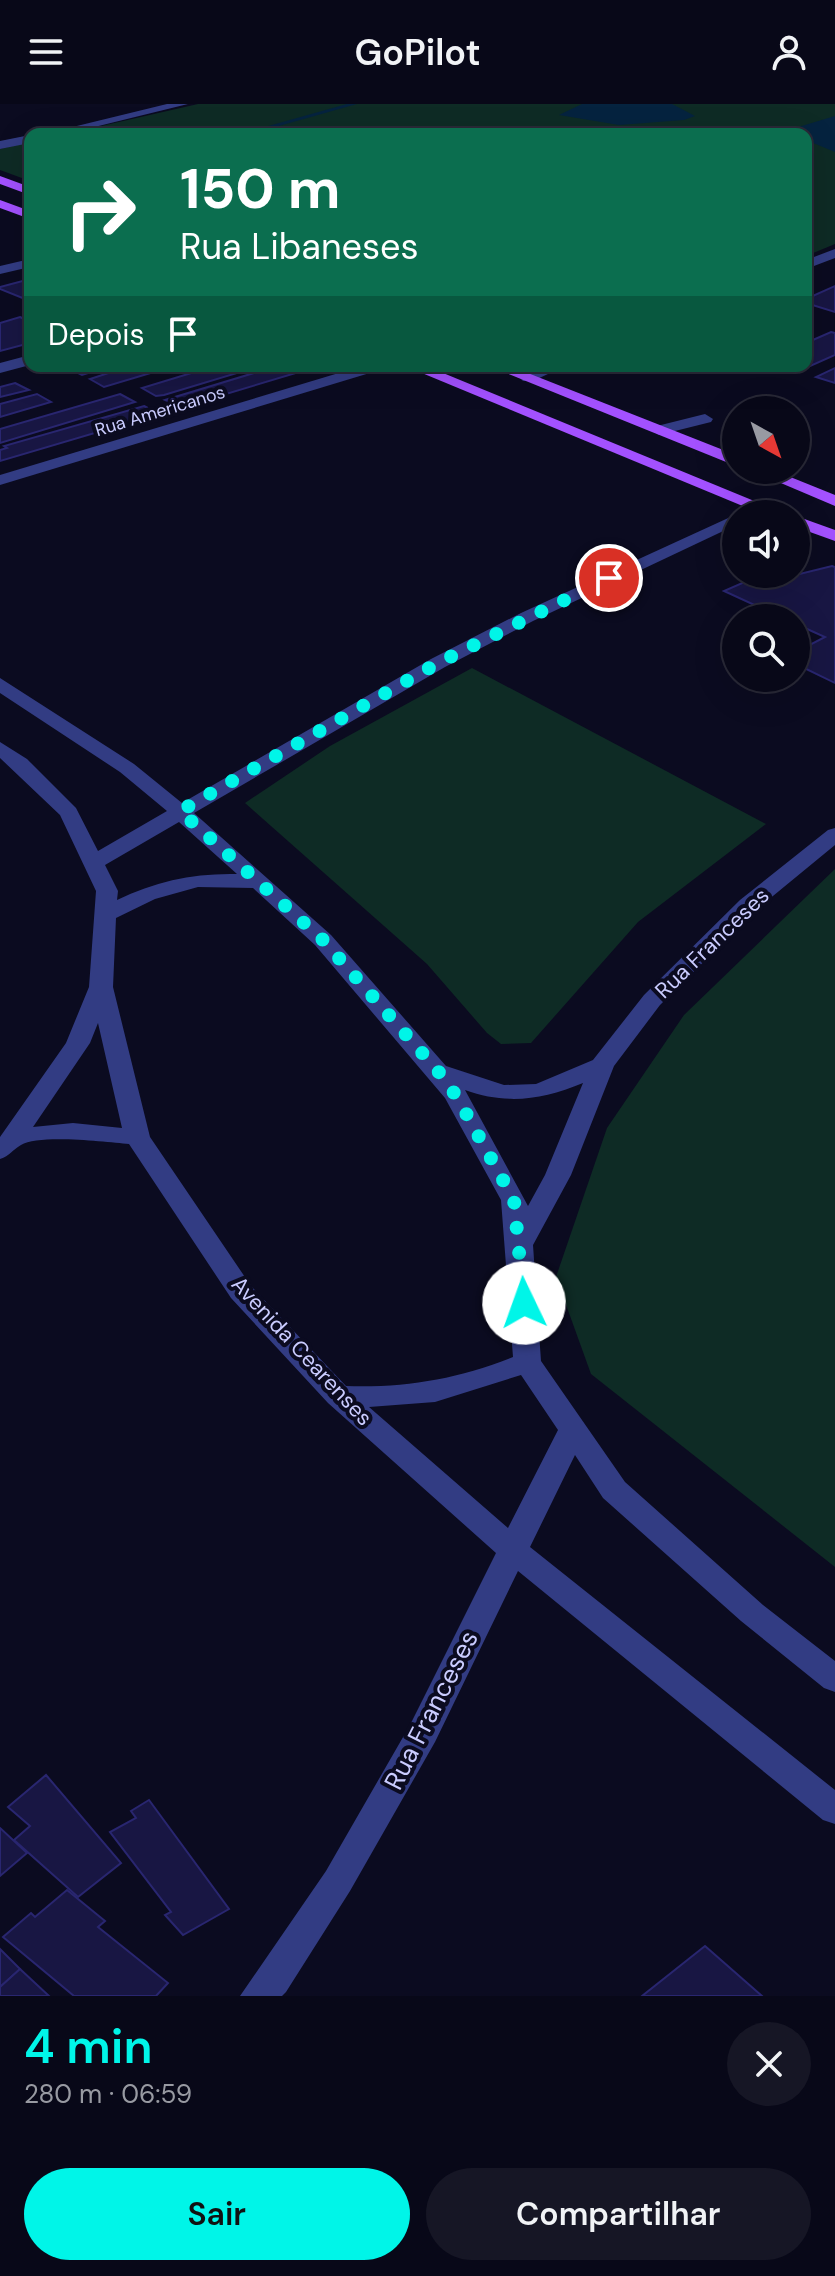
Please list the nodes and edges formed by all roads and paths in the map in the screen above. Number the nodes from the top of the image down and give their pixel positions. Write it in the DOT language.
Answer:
graph roads {
  1 [pos="182,104"];
  2 [pos="76,128"];
  3 [pos="24,140"];
  4 [pos="0,145"];
  5 [pos="0,180"];
  6 [pos="24,189"];
  7 [pos="0,204"];
  8 [pos="24,213"];
  9 [pos="835,253"];
  10 [pos="812,263"];
  11 [pos="24,264"];
  12 [pos="0,270"];
  13 [pos="24,362"];
  14 [pos="0,368"];
  15 [pos="358,372"];
  16 [pos="427,372"];
  17 [pos="453,372"];
  18 [pos="512,372"];
  19 [pos="542,372"];
  20 [pos="528,378"];
  21 [pos="705,419"];
  22 [pos="659,430"];
  23 [pos="722,455"];
  24 [pos="0,480"];
  25 [pos="793,484"];
  26 [pos="733,500"];
  27 [pos="835,501"];
  28 [pos="722,526"];
  29 [pos="810,526"];
  30 [pos="835,536"];
  31 [pos="0,684"];
  32 [pos="0,748"];
  33 [pos="180,811"];
  34 [pos="835,834"];
  35 [pos="93,863"];
  36 [pos="260,882"];
  37 [pos="108,914"];
  38 [pos="101,987"];
  39 [pos="602,1065"];
  40 [pos="438,1071"];
  41 [pos="137,1137"];
  42 [pos="7,1144"];
  43 [pos="520,1245"];
  44 [pos="527,1362"];
  45 [pos="338,1396"];
  46 [pos="572,1430"];
  47 [pos="512,1549"];
  48 [pos="835,1679"];
  49 [pos="835,1810"];
  50 [pos="265,1989"];
  1 -- 2 [label="street"];
  3 -- 4 [label="street"];
  5 -- 6 [label="main road"];
  7 -- 8 [label="main road"];
  9 -- 10 [label="street"];
  11 -- 12 [label="street"];
  13 -- 14 [label="street"];
  15 -- 24 [label="street, Rua Americanos"];
  16 -- 26 [label="main road"];
  17 -- 20 [label="main road"];
  18 -- 20 [label="main road"];
  19 -- 20 [label="street"];
  20 -- 22 [label="main road"];
  21 -- 22 [label="street"];
  22 -- 23 [label="main road"];
  25 -- 27 [label="main road"];
  28 -- 33 [label="street"];
  29 -- 30 [label="main road"];
  31 -- 33 [label="street"];
  32 -- 35 [label="street, Avenida Cearenses"];
  33 -- 35 [label="street"];
  33 -- 36 [label="street"];
  34 -- 39 [label="street, Rua Franceses"];
  35 -- 37 [label="street, Avenida Cearenses"];
  36 -- 37 [label="street"];
  36 -- 40 [label="street"];
  37 -- 38 [label="street, Avenida Cearenses"];
  38 -- 41 [label="street, Avenida Cearenses"];
  38 -- 42 [label="street"];
  39 -- 40 [label="street, Rua Franceses"];
  39 -- 43 [label="street, Rua Franceses"];
  40 -- 43 [label="street"];
  41 -- 42 [label="street"];
  41 -- 45 [label="street, Avenida Cearenses"];
  43 -- 44 [label="street"];
  44 -- 45 [label="street"];
  44 -- 46 [label="street"];
  45 -- 47 [label="street, Avenida Cearenses"];
  46 -- 47 [label="street, Rua Franceses"];
  46 -- 48 [label="street"];
  47 -- 49 [label="street, Avenida Cearenses"];
  47 -- 50 [label="street, Rua Franceses"];
}
